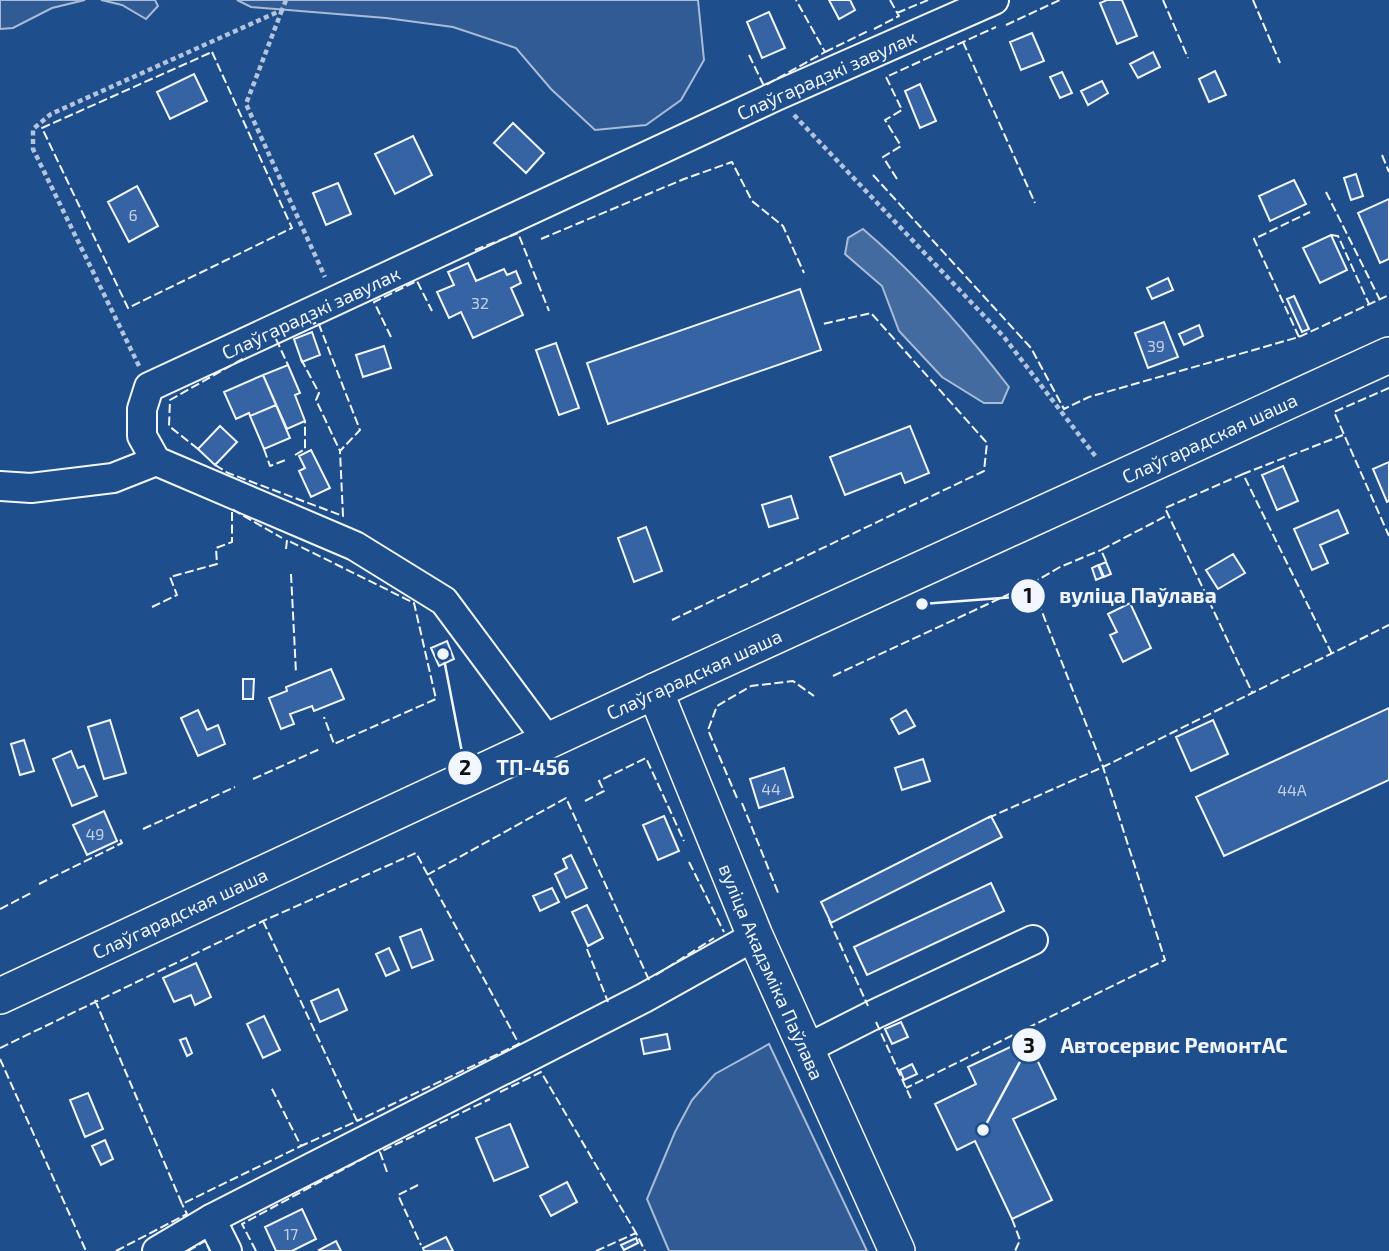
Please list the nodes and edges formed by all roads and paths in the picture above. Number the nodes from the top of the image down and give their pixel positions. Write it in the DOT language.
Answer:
graph roads {
  1 [pos="286,0"];
  2 [pos="994,0"];
  3 [pos="282,10"];
  4 [pos="776,96"];
  5 [pos="335,300"];
  6 [pos="1389,355"];
  7 [pos="149,387"];
  8 [pos="156,461"];
  9 [pos="1101,463"];
  10 [pos="0,486"];
  11 [pos="655,691"];
  12 [pos="548,741"];
  13 [pos="755,936"];
  14 [pos="1033,940"];
  15 [pos="0,996"];
  16 [pos="806,1049"];
  17 [pos="211,1219"];
  18 [pos="157,1251"];
  19 [pos="227,1251"];
  20 [pos="897,1251"];
  1 -- 3 [label="path"];
  2 -- 4 [label="street, Слаўгарадзкі завулак"];
  3 -- 5 [label="path"];
  3 -- 7 [label="path"];
  4 -- 5 [label="street, Слаўгарадзкі завулак"];
  4 -- 9 [label="path"];
  5 -- 7 [label="street, Слаўгарадзкі завулак"];
  6 -- 11 [label="main road, Слаўгарадская шаша"];
  7 -- 8 [label="street"];
  8 -- 10 [label="street"];
  8 -- 12 [label="street"];
  11 -- 12 [label="main road, Слаўгарадская шаша"];
  11 -- 13 [label="main road, вуліца Акадэміка Паўлава"];
  12 -- 15 [label="main road, Слаўгарадская шаша"];
  13 -- 16 [label="main road, вуліца Акадэміка Паўлава"];
  13 -- 17 [label="street"];
  14 -- 16 [label="street"];
  16 -- 20 [label="main road, вуліца Акадэміка Паўлава"];
  17 -- 18 [label="street"];
  17 -- 19 [label="street"];
}
